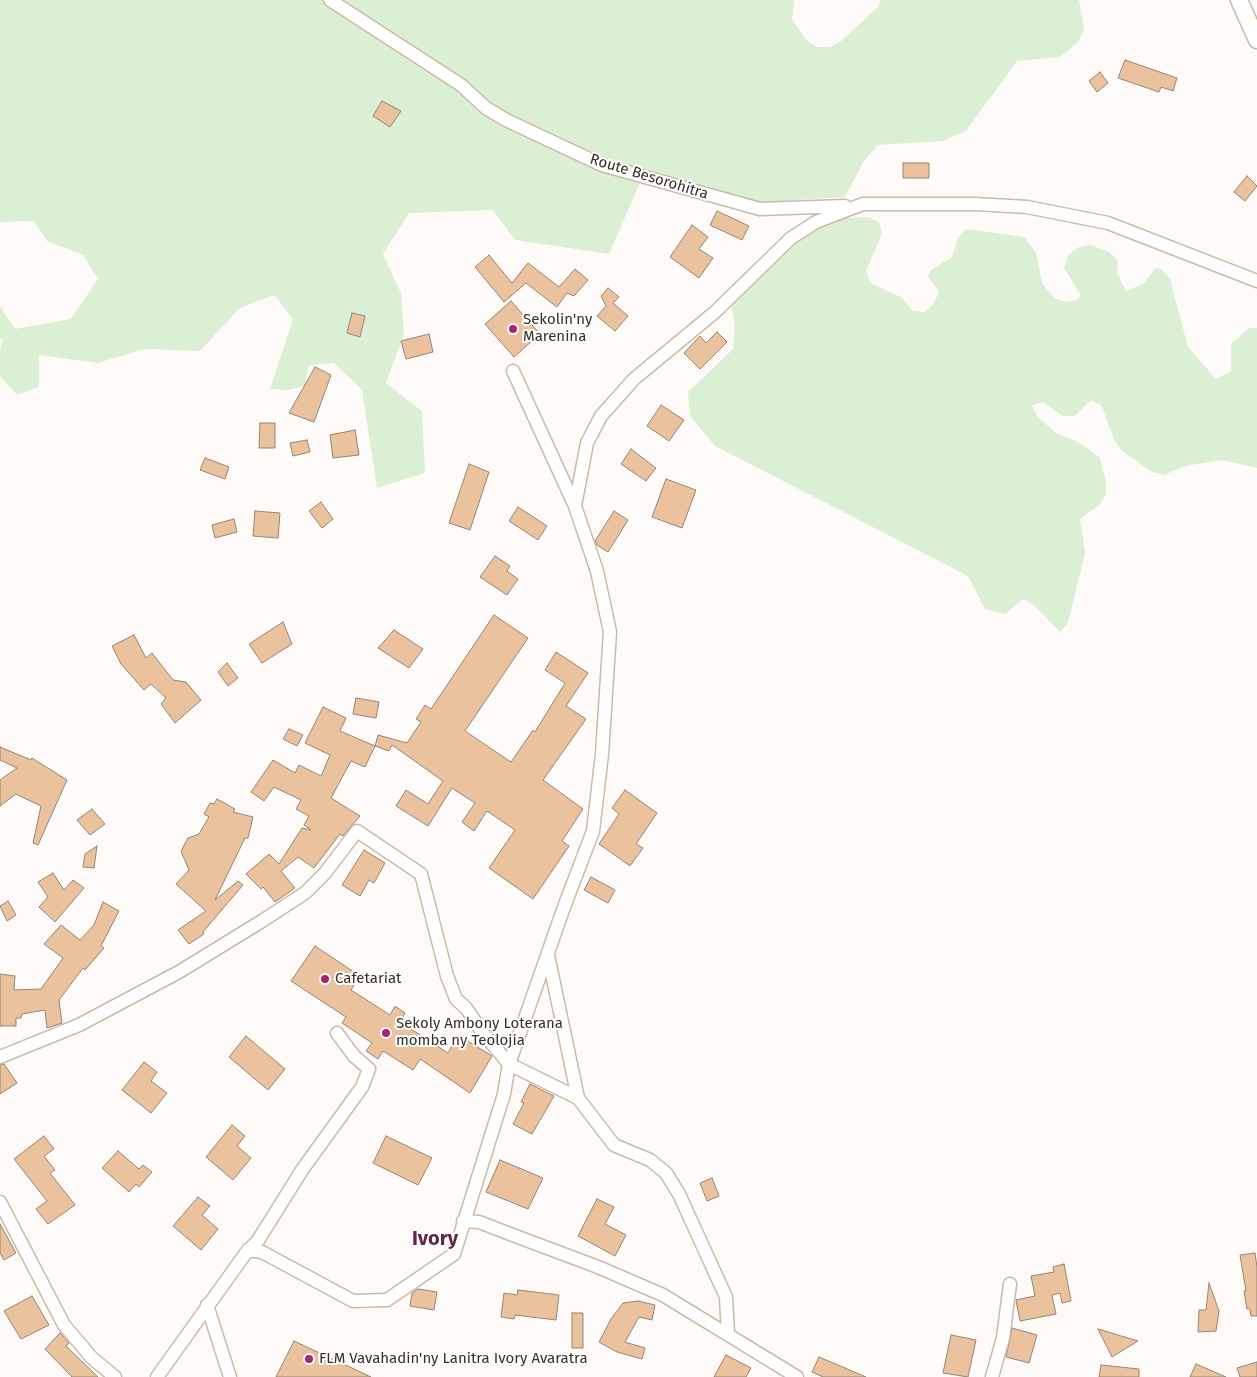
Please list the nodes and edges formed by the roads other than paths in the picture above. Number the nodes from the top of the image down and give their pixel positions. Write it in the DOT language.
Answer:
graph roads {
  1 [pos="330,0"];
  2 [pos="1238,0"];
  3 [pos="1257,40"];
  4 [pos="863,204"];
  5 [pos="1257,281"];
  6 [pos="513,371"];
  7 [pos="575,506"];
  8 [pos="548,955"];
  9 [pos="337,1032"];
  10 [pos="0,1057"];
  11 [pos="509,1064"];
  12 [pos="578,1098"];
  13 [pos="0,1202"];
  14 [pos="463,1221"];
  15 [pos="248,1250"];
  16 [pos="1010,1284"];
  17 [pos="208,1305"];
  18 [pos="728,1334"];
  19 [pos="115,1377"];
  20 [pos="157,1377"];
  21 [pos="230,1377"];
  22 [pos="798,1377"];
  23 [pos="992,1377"];
  1 -- 4 [label="street, Route Besorohitra"];
  2 -- 3 [label="street"];
  4 -- 5 [label="street, Route Besorohitra"];
  4 -- 7 [label="street"];
  6 -- 7 [label="street"];
  7 -- 8 [label="street"];
  8 -- 11 [label="street"];
  8 -- 12 [label="street"];
  9 -- 15 [label="street"];
  10 -- 11 [label="street"];
  11 -- 12 [label="street"];
  11 -- 14 [label="street"];
  12 -- 18 [label="street"];
  13 -- 19 [label="street"];
  14 -- 15 [label="street"];
  14 -- 18 [label="street"];
  15 -- 17 [label="street"];
  16 -- 23 [label="street"];
  17 -- 20 [label="street"];
  17 -- 21 [label="street"];
  18 -- 22 [label="street"];
}
